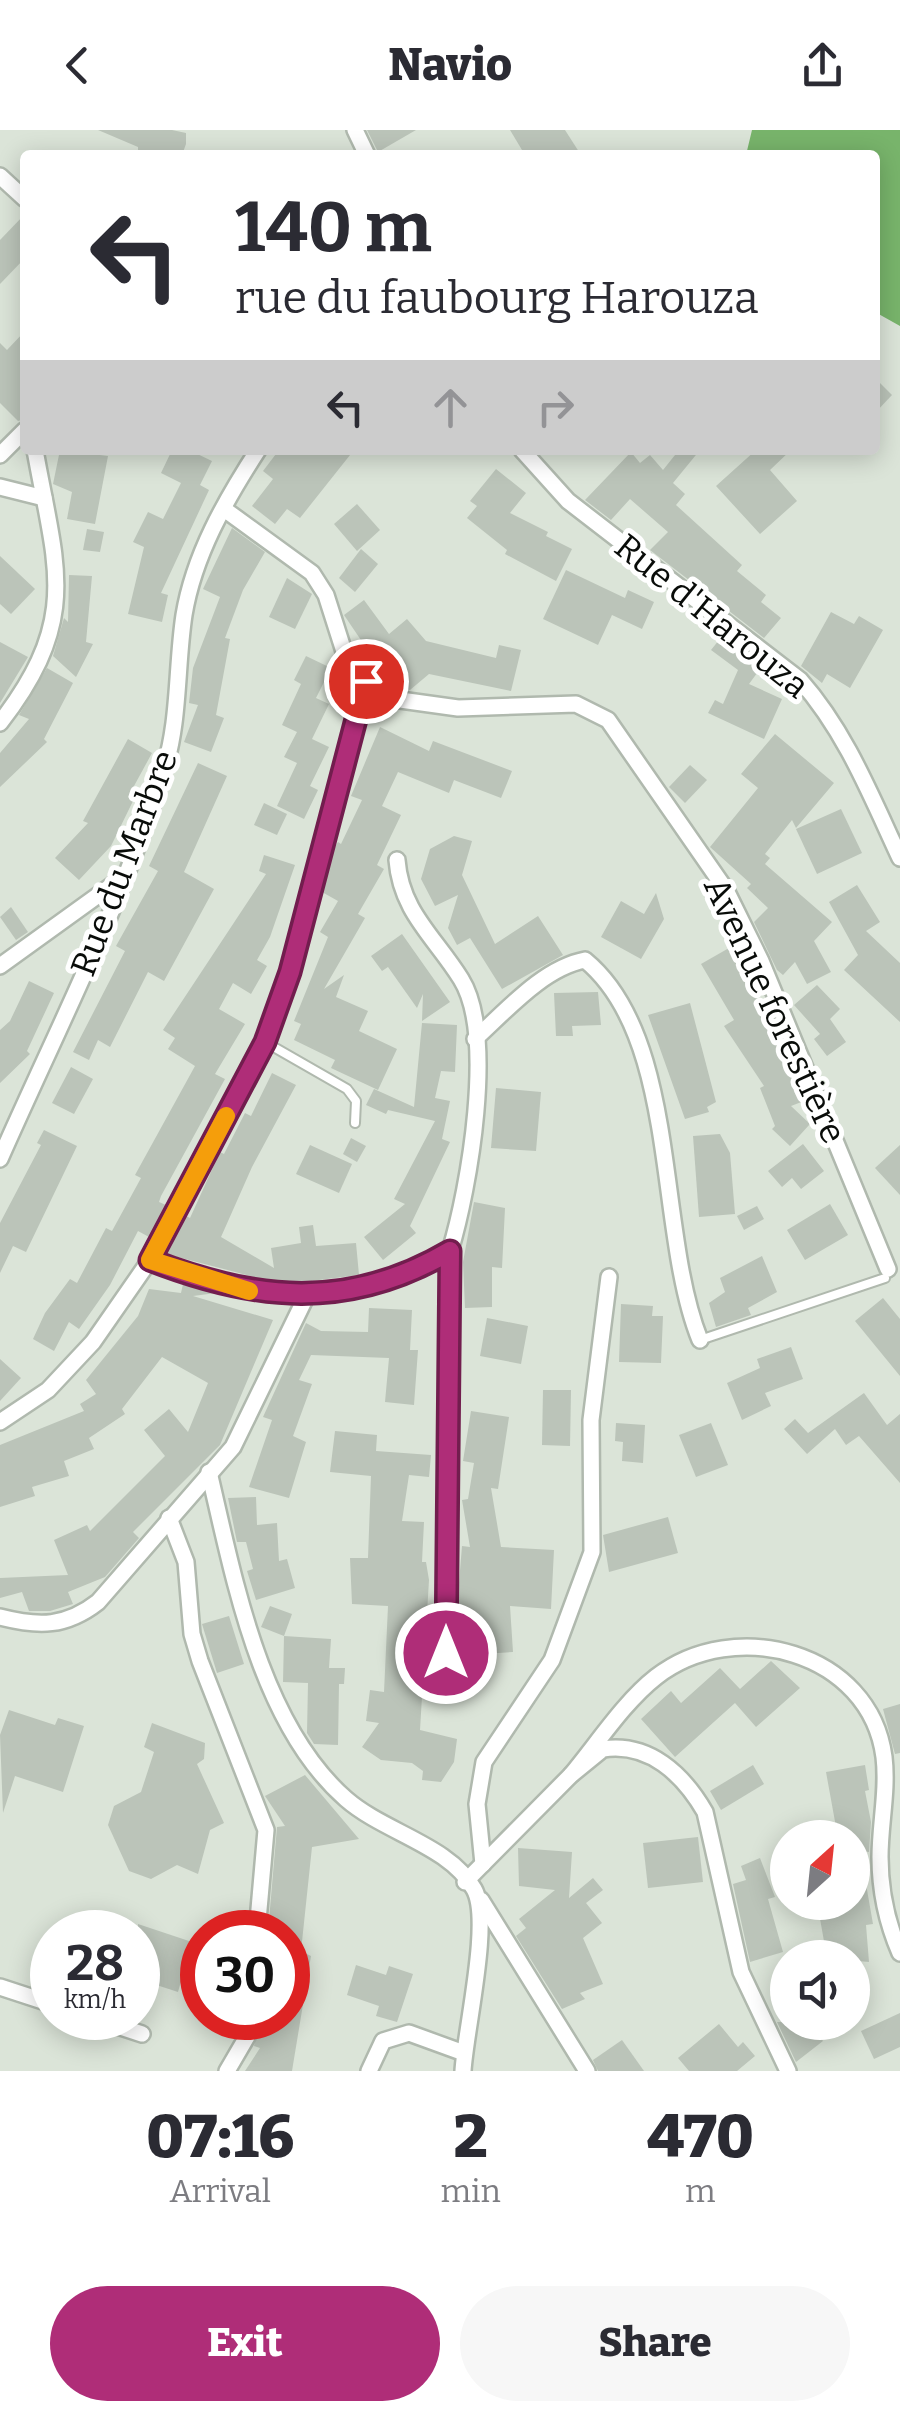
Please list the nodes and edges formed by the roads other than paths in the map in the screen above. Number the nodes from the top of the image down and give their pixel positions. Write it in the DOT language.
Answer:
graph roads {
  1 [pos="0,176"];
  2 [pos="20,194"];
  3 [pos="20,435"];
  4 [pos="0,455"];
  5 [pos="36,455"];
  6 [pos="255,455"];
  7 [pos="527,455"];
  8 [pos="0,488"];
  9 [pos="44,498"];
  10 [pos="224,509"];
  11 [pos="366,681"];
  12 [pos="0,723"];
  13 [pos="900,858"];
  14 [pos="398,860"];
  15 [pos="123,877"];
  16 [pos="0,966"];
  17 [pos="475,1039"];
  18 [pos="265,1042"];
  19 [pos="355,1123"];
  20 [pos="0,1158"];
  21 [pos="450,1251"];
  22 [pos="150,1260"];
  23 [pos="886,1274"];
  24 [pos="610,1277"];
  25 [pos="306,1297"];
  26 [pos="700,1340"];
  27 [pos="0,1422"];
  28 [pos="210,1472"];
  29 [pos="169,1518"];
  30 [pos="0,1617"];
  31 [pos="446,1690"];
  32 [pos="571,1775"];
  33 [pos="483,1864"];
  34 [pos="469,1885"];
  35 [pos="259,1910"];
  36 [pos="900,1953"];
  37 [pos="0,1987"];
  38 [pos="30,1997"];
  39 [pos="245,2040"];
  40 [pos="464,2052"];
  41 [pos="227,2071"];
  42 [pos="369,2071"];
  43 [pos="463,2071"];
  44 [pos="587,2071"];
  45 [pos="788,2071"];
  1 -- 2 [label="street"];
  3 -- 4 [label="street"];
  5 -- 9 [label="street"];
  6 -- 10 [label="street, Rue du Marbre"];
  7 -- 13 [label="street, Rue d'Harouza"];
  8 -- 9 [label="street"];
  9 -- 12 [label="street"];
  10 -- 11 [label="street"];
  10 -- 15 [label="street, Rue du Marbre"];
  11 -- 18 [label="street"];
  11 -- 23 [label="street, Avenue forestière"];
  14 -- 17 [label="street"];
  15 -- 16 [label="street"];
  15 -- 20 [label="street, Rue du Marbre"];
  17 -- 21 [label="street"];
  17 -- 26 [label="street"];
  18 -- 19 [label="lane"];
  18 -- 22 [label="street"];
  21 -- 25 [label="street"];
  21 -- 31 [label="street"];
  22 -- 25 [label="street"];
  22 -- 27 [label="street"];
  23 -- 26 [label="lane"];
  24 -- 33 [label="street"];
  25 -- 28 [label="street"];
  28 -- 29 [label="street"];
  28 -- 34 [label="street"];
  29 -- 30 [label="street"];
  29 -- 35 [label="street"];
  32 -- 33 [label="street"];
  32 -- 36 [label="street"];
  32 -- 45 [label="street"];
  33 -- 34 [label="street"];
  34 -- 40 [label="street"];
  34 -- 44 [label="street"];
  37 -- 38 [label="street"];
  39 -- 41 [label="street"];
  40 -- 42 [label="street"];
  40 -- 43 [label="street"];
}
